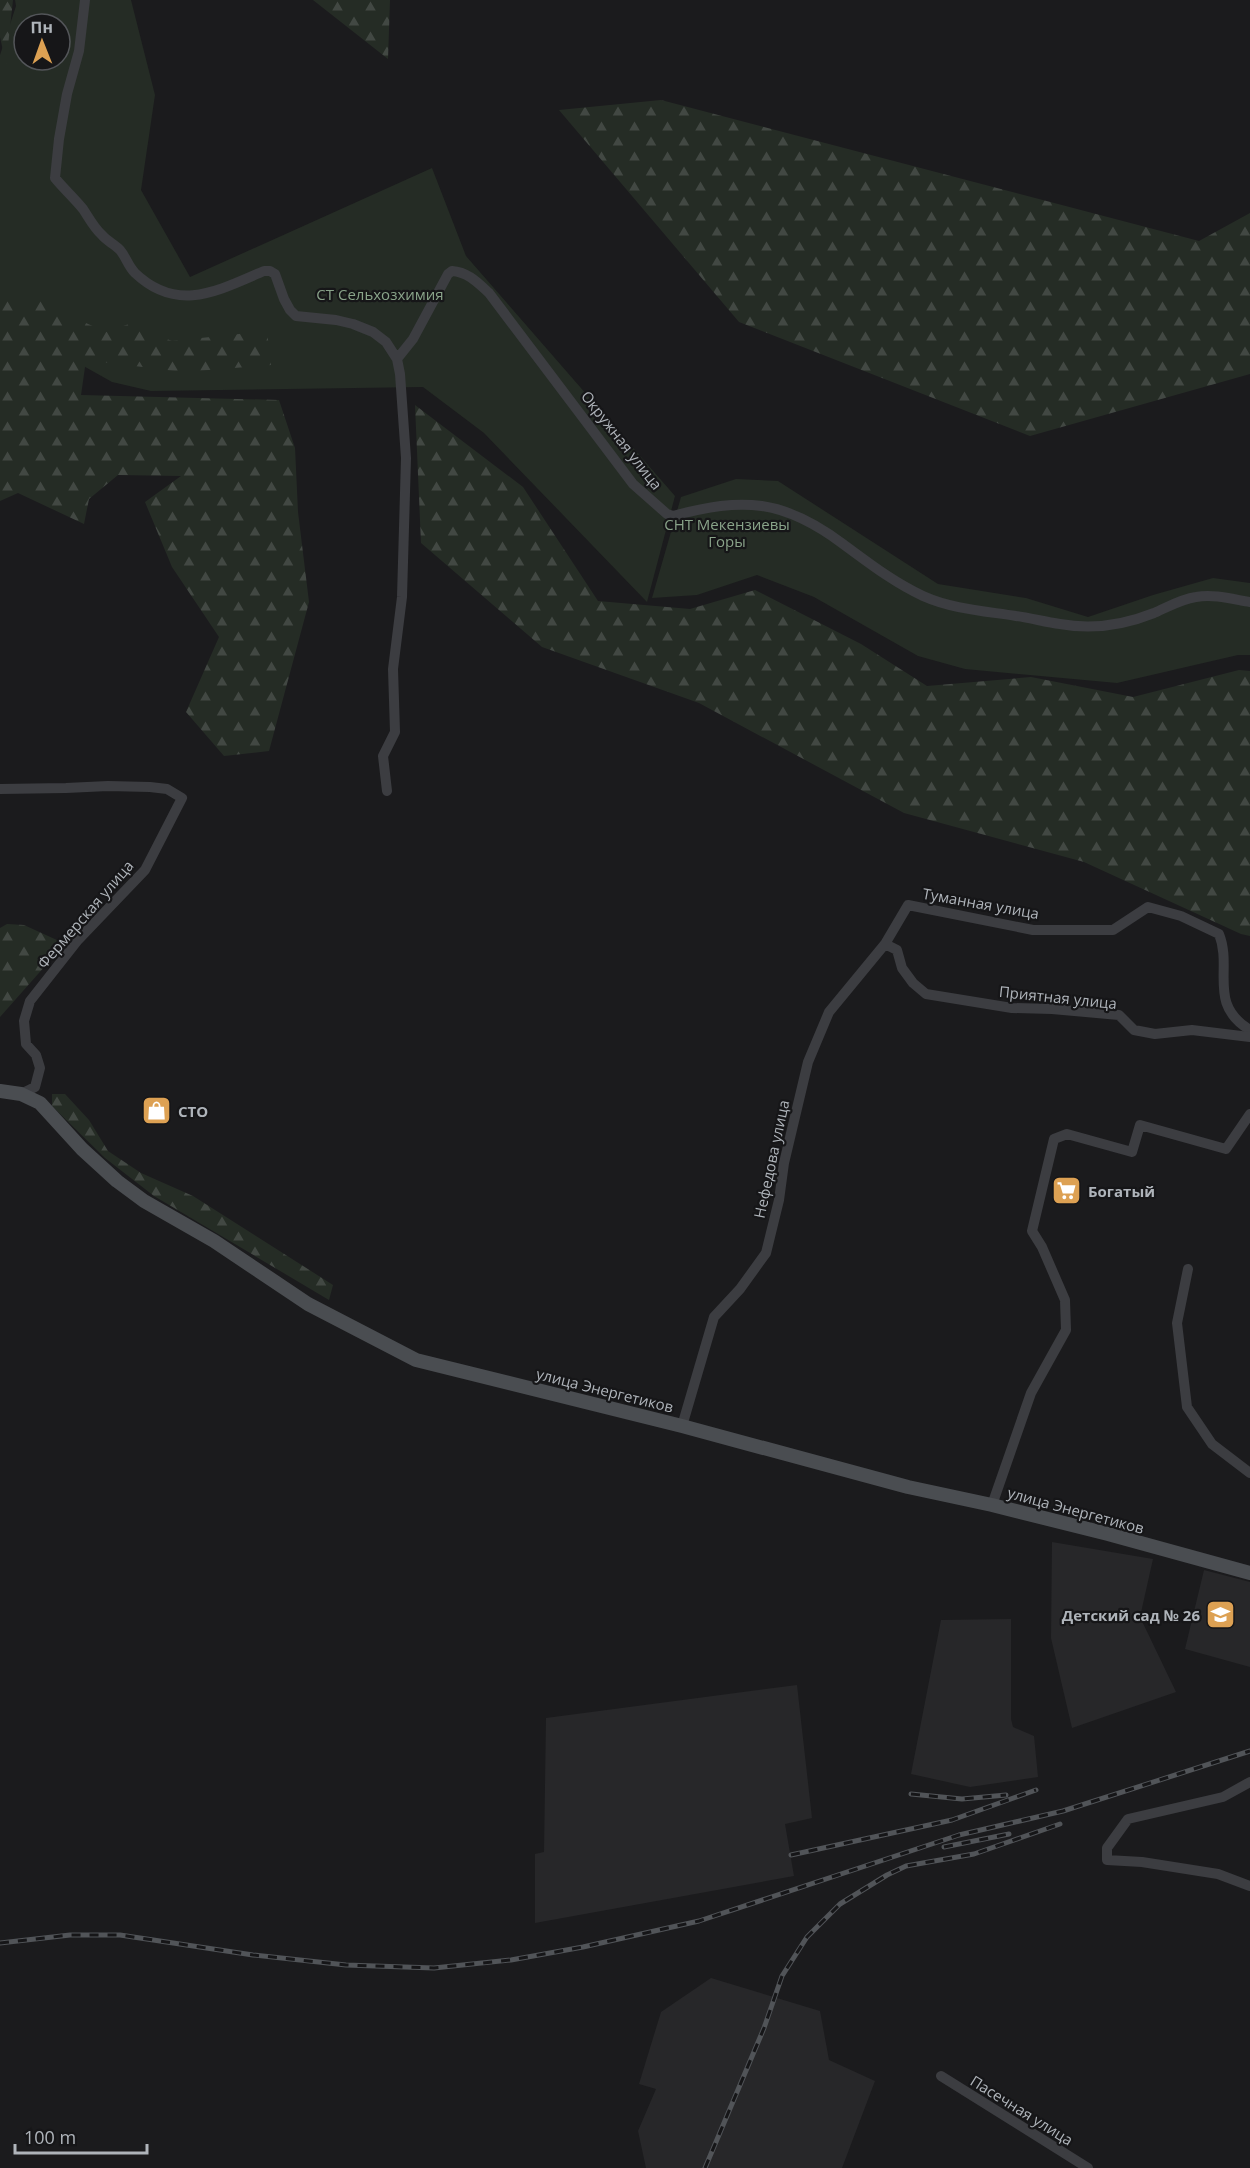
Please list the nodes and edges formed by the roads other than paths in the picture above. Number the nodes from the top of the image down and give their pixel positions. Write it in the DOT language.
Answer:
graph roads {
  1 [pos="85,0"];
  2 [pos="397,359"];
  3 [pos="1250,602"];
  4 [pos="0,789"];
  5 [pos="387,791"];
  6 [pos="908,905"];
  7 [pos="885,944"];
  8 [pos="1250,1030"];
  9 [pos="1250,1037"];
  10 [pos="0,1091"];
  11 [pos="21,1094"];
  12 [pos="1250,1114"];
  13 [pos="1188,1269"];
  14 [pos="682,1426"];
  15 [pos="1250,1473"];
  16 [pos="992,1505"];
  17 [pos="1250,1574"];
  18 [pos="1250,1782"];
  19 [pos="1250,1886"];
  20 [pos="941,2076"];
  21 [pos="1088,2168"];
  1 -- 2 [label="street"];
  2 -- 3 [label="street, Окружная улица"];
  2 -- 5 [label="street"];
  4 -- 11 [label="street, Фермерская улица"];
  6 -- 7 [label="street, Нефедова улица"];
  6 -- 8 [label="street, Туманная улица"];
  7 -- 9 [label="street, Приятная улица"];
  7 -- 14 [label="street, Нефедова улица"];
  10 -- 11 [label="main road"];
  11 -- 14 [label="main road, улица Энергетиков"];
  12 -- 16 [label="street"];
  13 -- 15 [label="street"];
  14 -- 16 [label="main road, улица Энергетиков"];
  16 -- 17 [label="main road, улица Энергетиков"];
  18 -- 19 [label="street"];
  20 -- 21 [label="street, Пасечная улица"];
}
